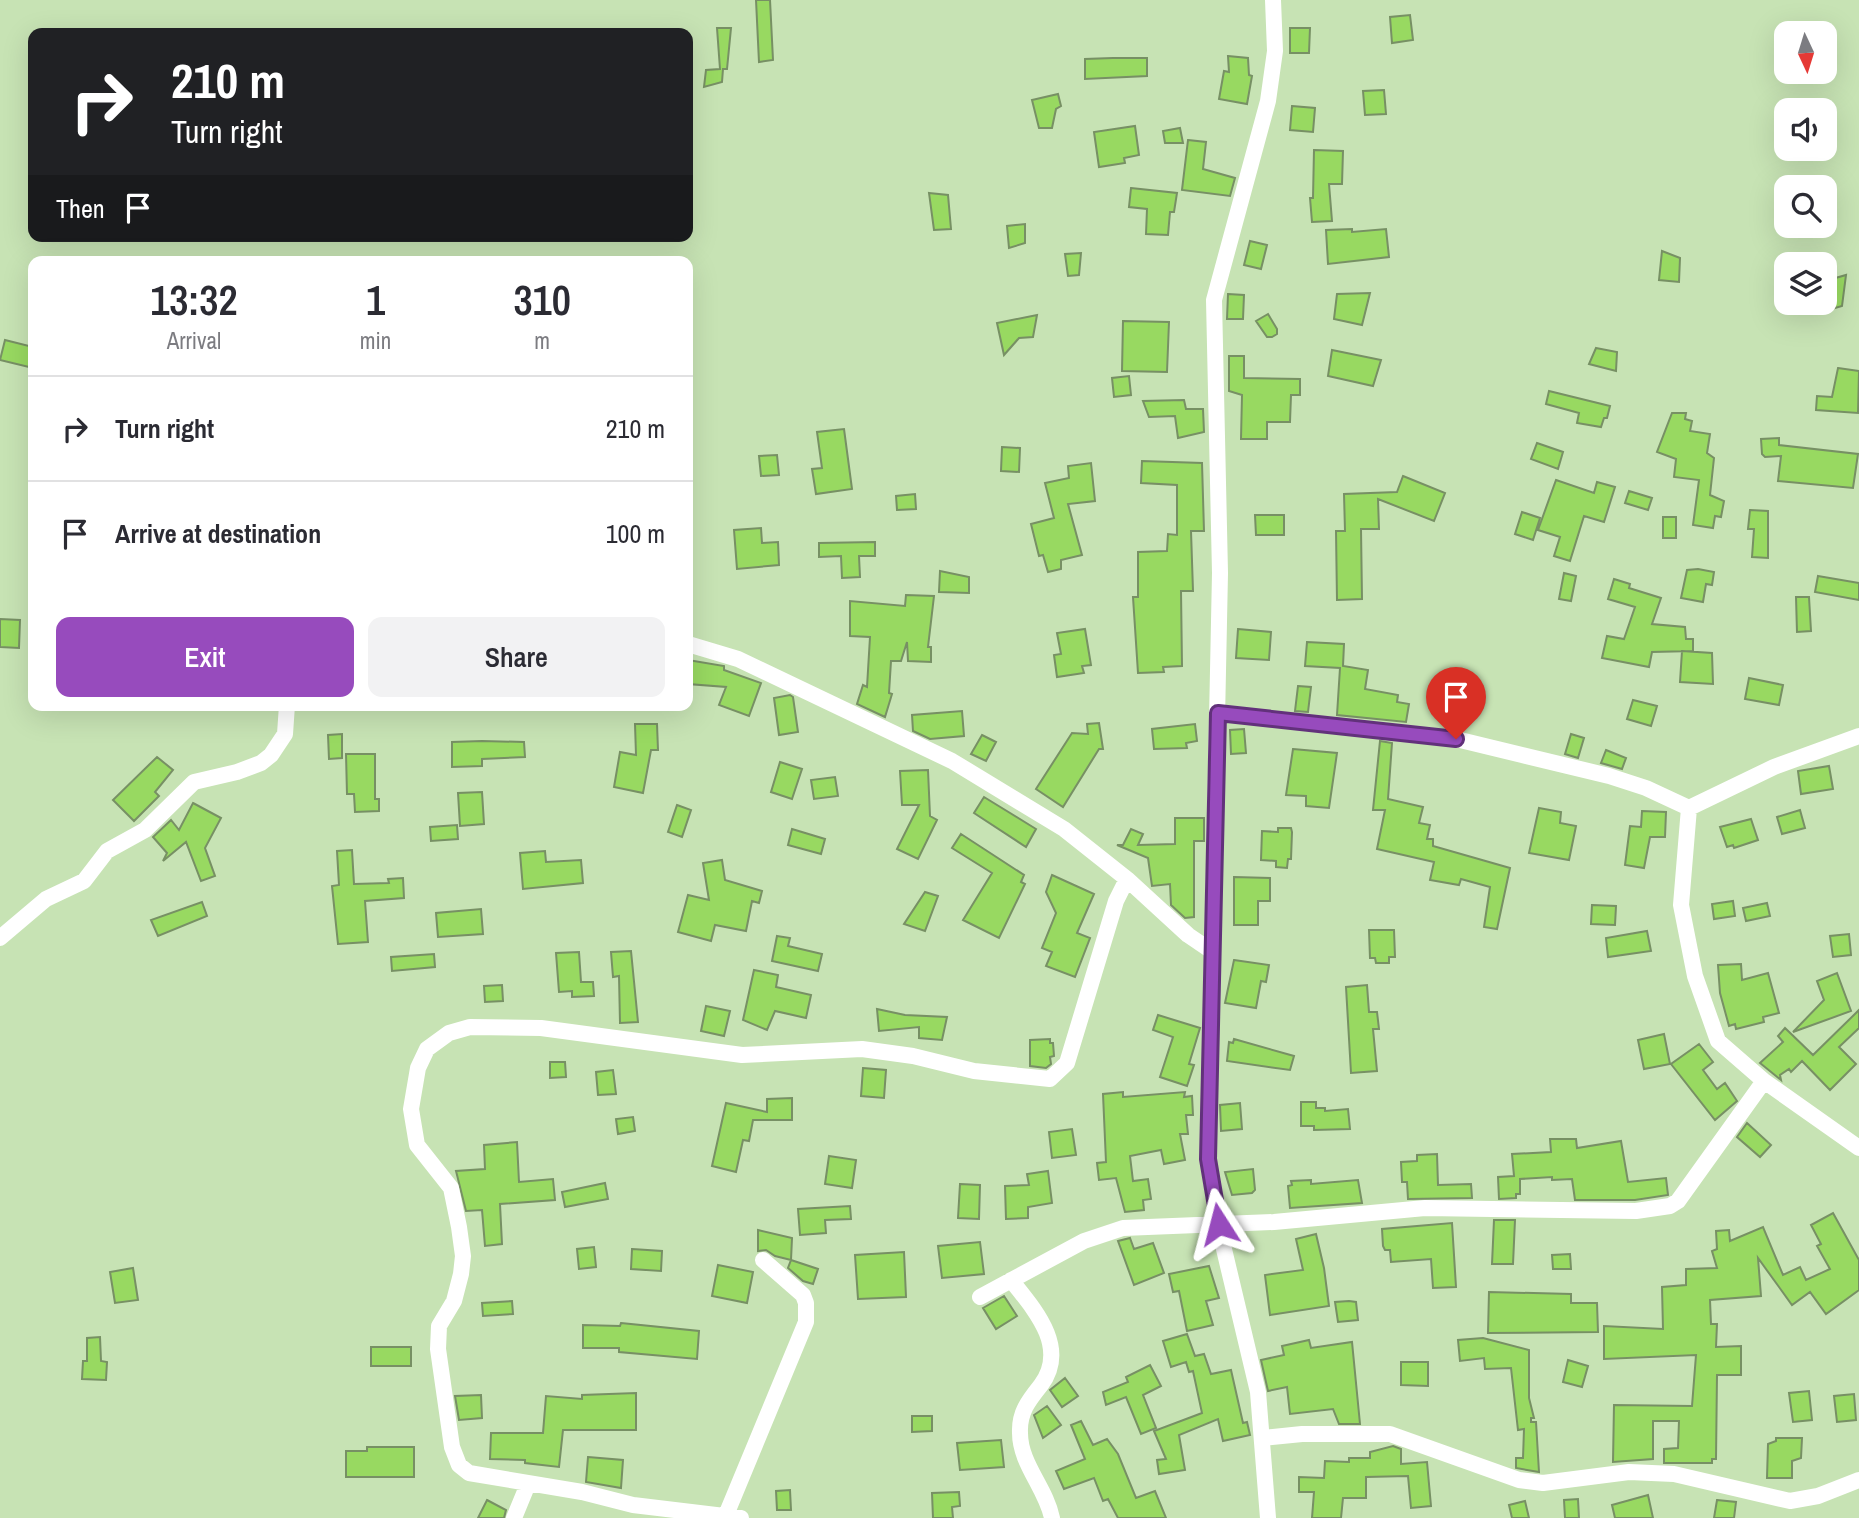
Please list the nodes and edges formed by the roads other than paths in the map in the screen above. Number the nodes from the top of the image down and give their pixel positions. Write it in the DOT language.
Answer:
graph roads {
  1 [pos="1273,0"];
  2 [pos="693,645"];
  3 [pos="287,711"];
  4 [pos="1218,713"];
  5 [pos="1859,736"];
  6 [pos="1689,808"];
  7 [pos="1128,878"];
  8 [pos="0,938"];
  9 [pos="1213,952"];
  10 [pos="1764,1081"];
  11 [pos="1859,1148"];
  12 [pos="1219,1224"];
  13 [pos="763,1259"];
  14 [pos="1011,1280"];
  15 [pos="980,1297"];
  16 [pos="1264,1438"];
  17 [pos="1859,1480"];
  18 [pos="528,1484"];
  19 [pos="734,1516"];
  20 [pos="514,1518"];
  21 [pos="1052,1518"];
  22 [pos="1268,1518"];
  1 -- 4 [label="street"];
  2 -- 7 [label="street"];
  3 -- 8 [label="street"];
  4 -- 6 [label="street"];
  4 -- 9 [label="street"];
  5 -- 6 [label="street"];
  6 -- 10 [label="street"];
  7 -- 9 [label="street"];
  7 -- 18 [label="street"];
  9 -- 12 [label="street"];
  10 -- 11 [label="street"];
  10 -- 12 [label="street"];
  12 -- 14 [label="street"];
  12 -- 16 [label="street"];
  13 -- 19 [label="street"];
  14 -- 15 [label="street"];
  14 -- 21 [label="street"];
  16 -- 17 [label="street"];
  16 -- 22 [label="street"];
  18 -- 19 [label="street"];
  18 -- 20 [label="street"];
}
